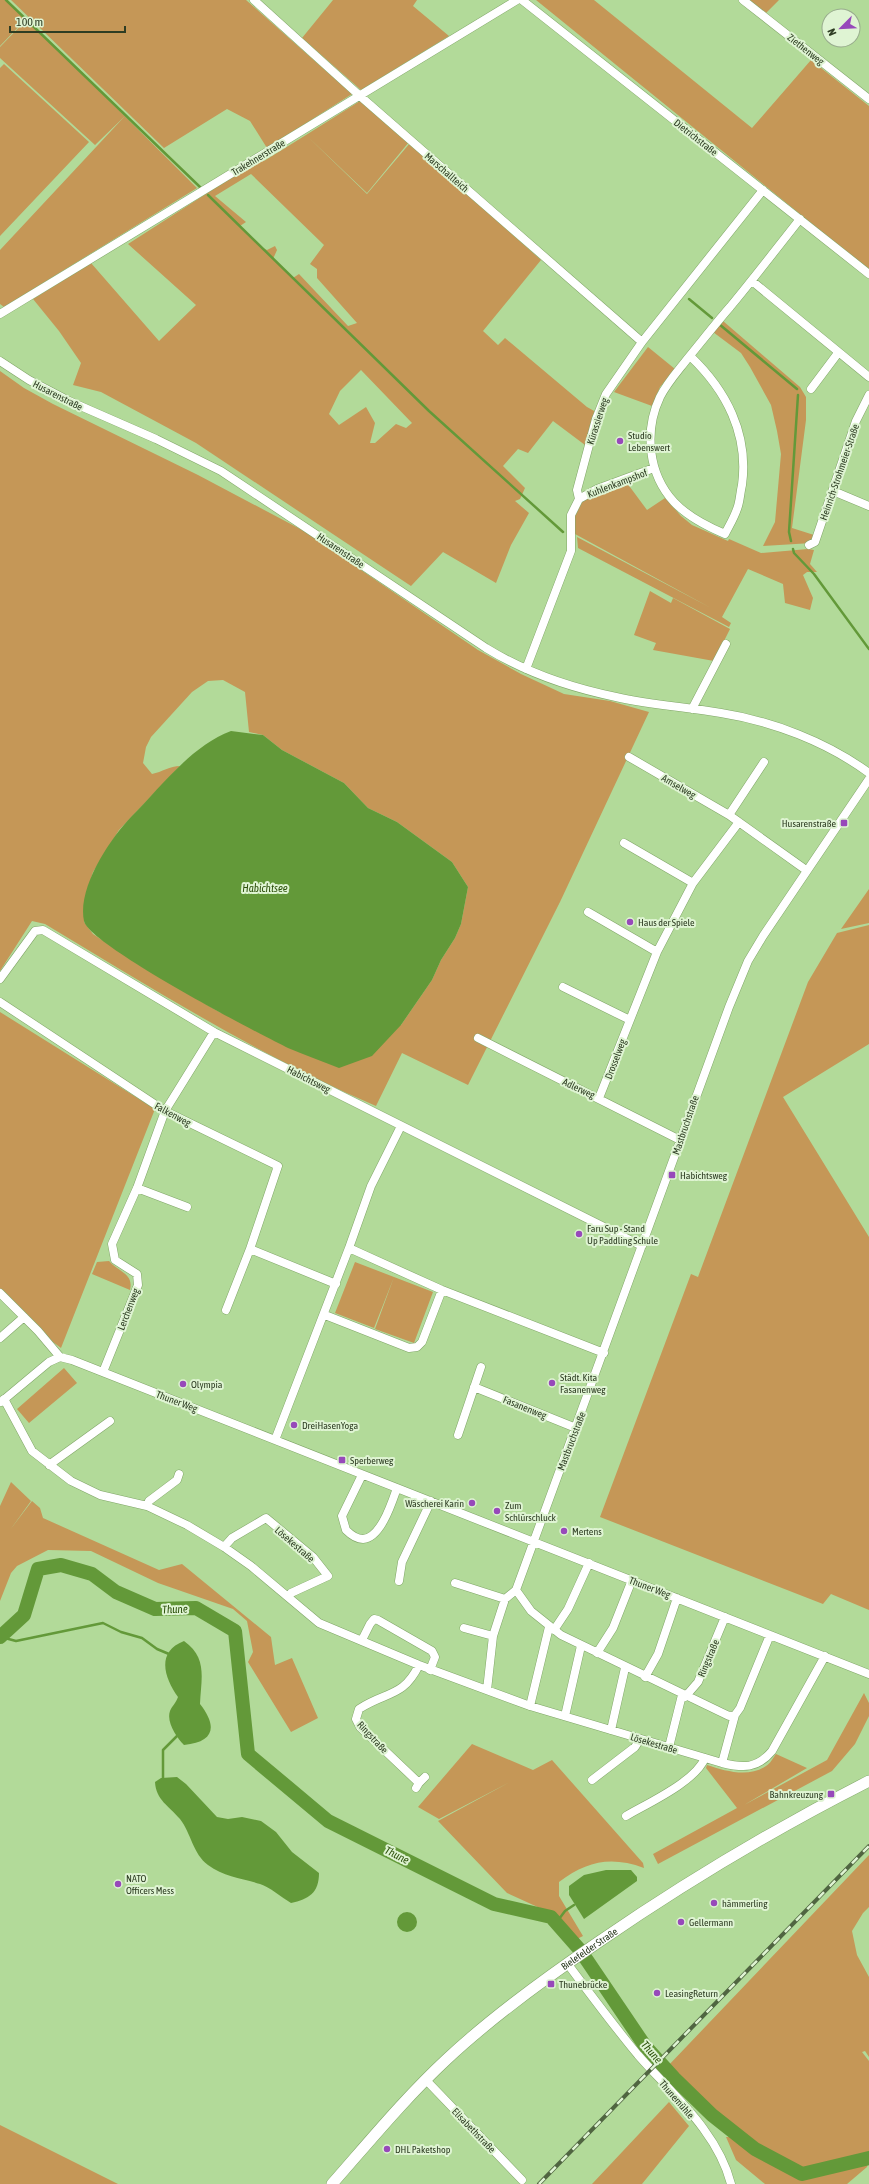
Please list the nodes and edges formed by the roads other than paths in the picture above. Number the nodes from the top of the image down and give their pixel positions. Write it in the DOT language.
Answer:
graph roads {
  1 [pos="254,0"];
  2 [pos="517,0"];
  3 [pos="522,0"];
  4 [pos="743,0"];
  5 [pos="360,96"];
  6 [pos="869,99"];
  7 [pos="763,190"];
  8 [pos="800,219"];
  9 [pos="869,274"];
  10 [pos="752,281"];
  11 [pos="0,314"];
  12 [pos="642,342"];
  13 [pos="838,353"];
  14 [pos="690,356"];
  15 [pos="0,361"];
  16 [pos="869,378"];
  17 [pos="810,389"];
  18 [pos="869,395"];
  19 [pos="654,468"];
  20 [pos="833,491"];
  21 [pos="579,499"];
  22 [pos="869,506"];
  23 [pos="809,545"];
  24 [pos="726,644"];
  25 [pos="526,670"];
  26 [pos="692,709"];
  27 [pos="629,757"];
  28 [pos="764,762"];
  29 [pos="869,773"];
  30 [pos="869,778"];
  31 [pos="730,815"];
  32 [pos="739,822"];
  33 [pos="624,843"];
  34 [pos="806,870"];
  35 [pos="692,883"];
  36 [pos="588,912"];
  37 [pos="657,952"];
  38 [pos="0,979"];
  39 [pos="563,987"];
  40 [pos="0,1002"];
  41 [pos="630,1020"];
  42 [pos="214,1032"];
  43 [pos="478,1038"];
  44 [pos="599,1098"];
  45 [pos="165,1111"];
  46 [pos="401,1126"];
  47 [pos="680,1140"];
  48 [pos="137,1188"];
  49 [pos="186,1207"];
  50 [pos="642,1246"];
  51 [pos="349,1248"];
  52 [pos="250,1249"];
  53 [pos="336,1284"];
  54 [pos="442,1290"];
  55 [pos="0,1293"];
  56 [pos="226,1310"];
  57 [pos="324,1315"];
  58 [pos="24,1317"];
  59 [pos="0,1338"];
  60 [pos="604,1353"];
  61 [pos="60,1357"];
  62 [pos="481,1367"];
  63 [pos="103,1372"];
  64 [pos="474,1387"];
  65 [pos="2,1400"];
  66 [pos="110,1421"];
  67 [pos="576,1428"];
  68 [pos="458,1435"];
  69 [pos="275,1440"];
  70 [pos="49,1465"];
  71 [pos="179,1474"];
  72 [pos="362,1475"];
  73 [pos="397,1488"];
  74 [pos="431,1501"];
  75 [pos="147,1506"];
  76 [pos="533,1541"];
  77 [pos="224,1547"];
  78 [pos="589,1563"];
  79 [pos="632,1580"];
  80 [pos="399,1581"];
  81 [pos="455,1583"];
  82 [pos="516,1590"];
  83 [pos="288,1596"];
  84 [pos="678,1598"];
  85 [pos="504,1599"];
  86 [pos="725,1617"];
  87 [pos="464,1628"];
  88 [pos="552,1629"];
  89 [pos="770,1634"];
  90 [pos="493,1636"];
  91 [pos="362,1640"];
  92 [pos="581,1646"];
  93 [pos="597,1653"];
  94 [pos="825,1656"];
  95 [pos="419,1666"];
  96 [pos="625,1668"];
  97 [pos="430,1670"];
  98 [pos="869,1674"];
  99 [pos="645,1677"];
  100 [pos="487,1690"];
  101 [pos="684,1696"];
  102 [pos="530,1706"];
  103 [pos="735,1715"];
  104 [pos="565,1716"];
  105 [pos="611,1730"];
  106 [pos="640,1739"];
  107 [pos="669,1748"];
  108 [pos="706,1758"];
  109 [pos="722,1763"];
  110 [pos="425,1777"];
  111 [pos="592,1780"];
  112 [pos="869,1781"];
  113 [pos="626,1816"];
  114 [pos="571,1961"];
  115 [pos="426,2080"];
  116 [pos="522,2180"];
  117 [pos="332,2184"];
  118 [pos="731,2184"];
  1 -- 5 [label="street, Marschallteich"];
  2 -- 5 [label="street, Trakehnerstraße"];
  3 -- 7 [label="street, Dietrichstraße"];
  4 -- 6 [label="street, Ziethenweg"];
  5 -- 11 [label="street, Trakehnerstraße"];
  5 -- 12 [label="street, Marschallteich"];
  7 -- 8 [label="street, Dietrichstraße"];
  7 -- 12 [label="street, Kürassierweg"];
  8 -- 9 [label="street, Dietrichstraße"];
  8 -- 10 [label="street"];
  10 -- 13 [label="street"];
  10 -- 14 [label="street, Kuhlenkampshof"];
  12 -- 21 [label="street, Kürassierweg"];
  13 -- 16 [label="street"];
  13 -- 17 [label="street"];
  14 -- 19 [label="street, Kuhlenkampshof"];
  14 -- 19 [label="street, Kuhlenkampshof"];
  15 -- 25 [label="street, Husarenstraße"];
  18 -- 20 [label="street, Heinrich-Strohmeier-Straße"];
  19 -- 21 [label="street, Kuhlenkampshof"];
  20 -- 22 [label="street"];
  20 -- 23 [label="street, Heinrich-Strohmeier-Straße"];
  21 -- 25 [label="street, Kürassierweg"];
  24 -- 26 [label="street"];
  25 -- 26 [label="street, Husarenstraße"];
  26 -- 29 [label="street, Husarenstraße"];
  27 -- 31 [label="street, Amselweg"];
  28 -- 31 [label="street"];
  30 -- 34 [label="street, Mastbruchstraße"];
  31 -- 32 [label="street, Amselweg"];
  32 -- 34 [label="street, Amselweg"];
  32 -- 35 [label="street, Drosselweg"];
  33 -- 35 [label="street"];
  34 -- 47 [label="street, Mastbruchstraße"];
  35 -- 37 [label="street, Drosselweg"];
  36 -- 37 [label="street"];
  37 -- 41 [label="street, Drosselweg"];
  38 -- 42 [label="street, Habichtsweg"];
  39 -- 41 [label="street"];
  40 -- 45 [label="street, Falkenweg"];
  41 -- 44 [label="street, Drosselweg"];
  42 -- 45 [label="street, Lerchenweg"];
  42 -- 46 [label="street, Habichtsweg"];
  43 -- 44 [label="street, Adlerweg"];
  44 -- 47 [label="street, Adlerweg"];
  45 -- 48 [label="street, Lerchenweg"];
  45 -- 52 [label="street, Falkenweg"];
  46 -- 50 [label="street, Habichtsweg"];
  46 -- 51 [label="street"];
  47 -- 50 [label="street, Mastbruchstraße"];
  48 -- 49 [label="street"];
  48 -- 63 [label="street, Lerchenweg"];
  50 -- 60 [label="street, Mastbruchstraße"];
  51 -- 53 [label="street"];
  51 -- 54 [label="street"];
  52 -- 53 [label="street"];
  52 -- 56 [label="street, Falkenweg"];
  53 -- 57 [label="street"];
  54 -- 57 [label="street"];
  54 -- 60 [label="street"];
  55 -- 58 [label="street"];
  57 -- 69 [label="street"];
  58 -- 59 [label="street"];
  58 -- 61 [label="street"];
  60 -- 67 [label="street, Mastbruchstraße"];
  61 -- 63 [label="street, Thuner Weg"];
  61 -- 65 [label="street"];
  62 -- 64 [label="street"];
  63 -- 69 [label="street, Thuner Weg"];
  64 -- 67 [label="street, Fasanenweg"];
  64 -- 68 [label="street"];
  65 -- 70 [label="street, Lösekestraße"];
  66 -- 70 [label="street"];
  67 -- 76 [label="street, Mastbruchstraße"];
  69 -- 72 [label="street, Thuner Weg"];
  70 -- 75 [label="street, Lösekestraße"];
  71 -- 75 [label="street"];
  72 -- 73 [label="street, Thuner Weg"];
  72 -- 73 [label="street"];
  73 -- 74 [label="street, Thuner Weg"];
  74 -- 76 [label="street, Thuner Weg"];
  74 -- 80 [label="street"];
  75 -- 77 [label="street, Lösekestraße"];
  76 -- 78 [label="street, Thuner Weg"];
  76 -- 82 [label="street"];
  77 -- 83 [label="street, Lösekestraße"];
  77 -- 83 [label="street, Lösekestraße"];
  78 -- 79 [label="street, Thuner Weg"];
  78 -- 88 [label="street"];
  79 -- 84 [label="street, Thuner Weg"];
  79 -- 93 [label="street"];
  81 -- 85 [label="street"];
  82 -- 85 [label="street"];
  82 -- 88 [label="street"];
  83 -- 91 [label="street, Lösekestraße"];
  84 -- 86 [label="street, Thuner Weg"];
  84 -- 99 [label="street"];
  85 -- 90 [label="street"];
  86 -- 89 [label="street, Thuner Weg"];
  86 -- 101 [label="street, Ringstraße"];
  87 -- 90 [label="street"];
  88 -- 92 [label="street"];
  88 -- 102 [label="street"];
  89 -- 94 [label="street, Thuner Weg"];
  89 -- 103 [label="street"];
  90 -- 100 [label="street"];
  91 -- 95 [label="street, Lösekestraße"];
  91 -- 97 [label="street"];
  92 -- 93 [label="street"];
  92 -- 104 [label="street"];
  93 -- 96 [label="street"];
  94 -- 98 [label="street, Thuner Weg"];
  94 -- 109 [label="street, Lösekestraße"];
  95 -- 97 [label="street, Lösekestraße"];
  95 -- 110 [label="street, Ringstraße"];
  96 -- 99 [label="street"];
  96 -- 105 [label="street"];
  97 -- 100 [label="street, Lösekestraße"];
  99 -- 101 [label="street"];
  100 -- 102 [label="street, Lösekestraße"];
  101 -- 103 [label="street"];
  101 -- 107 [label="street, Ringstraße"];
  102 -- 104 [label="street, Lösekestraße"];
  103 -- 109 [label="street"];
  104 -- 105 [label="street, Lösekestraße"];
  105 -- 106 [label="street, Lösekestraße"];
  106 -- 107 [label="street, Lösekestraße"];
  106 -- 111 [label="street"];
  107 -- 108 [label="street, Lösekestraße"];
  108 -- 109 [label="street, Lösekestraße"];
  108 -- 113 [label="street"];
  112 -- 114 [label="main road, Bielefelder Straße"];
  114 -- 115 [label="main road, Bielefelder Straße"];
  114 -- 118 [label="street, Thunemühle"];
  115 -- 116 [label="street, Elisabethstraße"];
  115 -- 117 [label="main road, Bielefelder Straße"];
}
